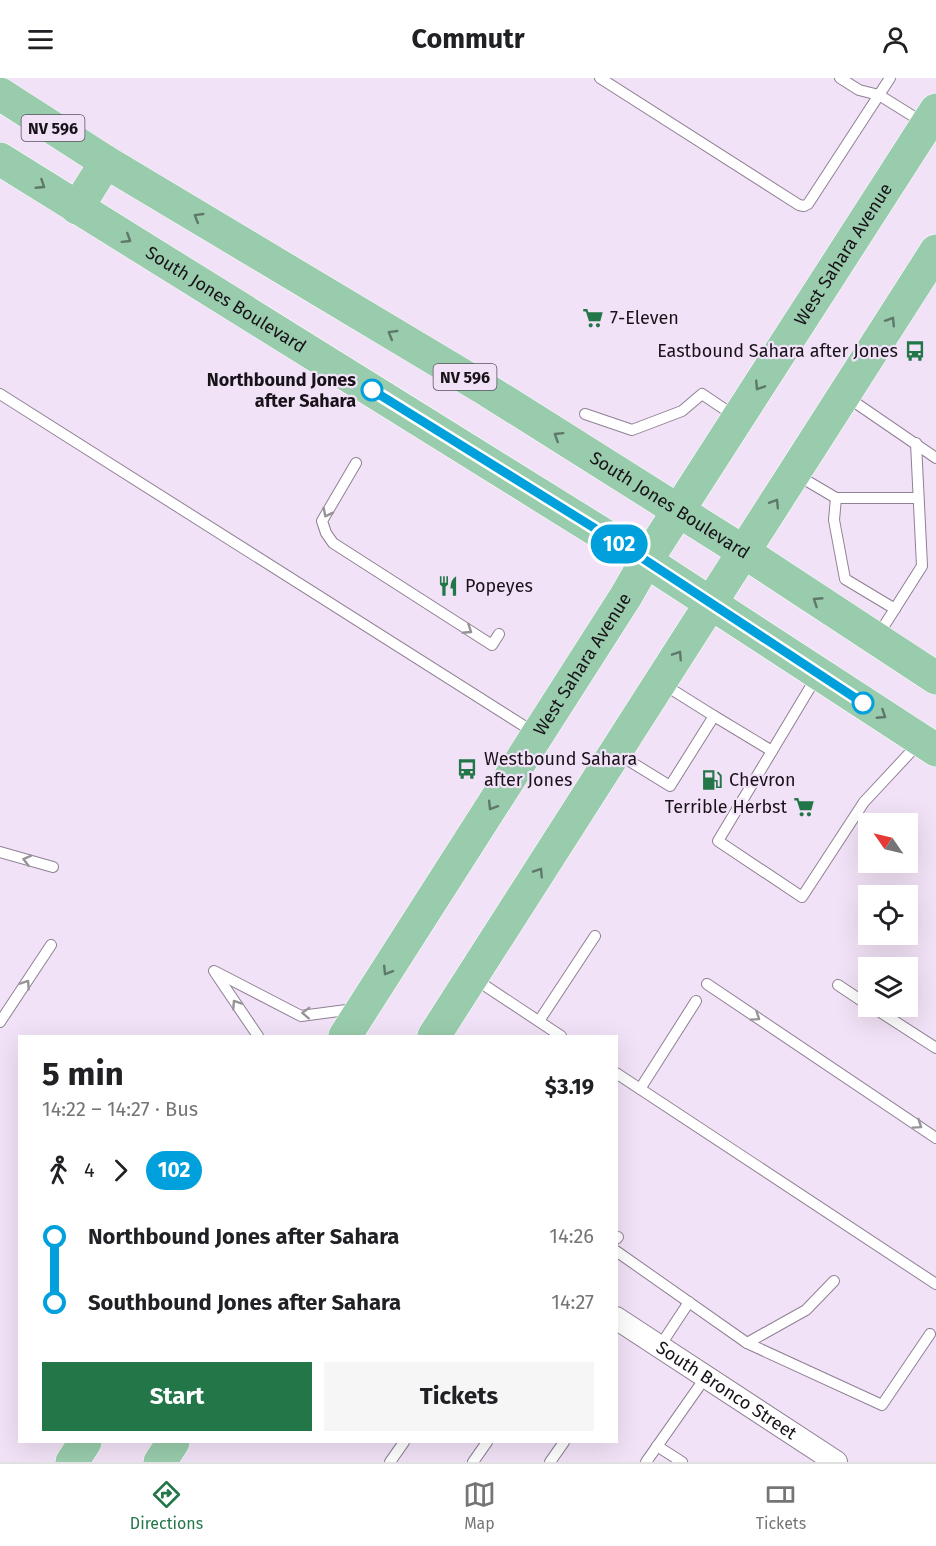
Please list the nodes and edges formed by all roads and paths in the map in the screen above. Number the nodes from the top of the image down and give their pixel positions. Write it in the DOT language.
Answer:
graph roads {
  1 [pos="600,78"];
  2 [pos="840,78"];
  3 [pos="890,78"];
  4 [pos="0,94"];
  5 [pos="879,95"];
  6 [pos="931,118"];
  7 [pos="0,159"];
  8 [pos="106,162"];
  9 [pos="77,208"];
  10 [pos="934,257"];
  11 [pos="0,394"];
  12 [pos="844,395"];
  13 [pos="585,414"];
  14 [pos="738,419"];
  15 [pos="916,444"];
  16 [pos="936,458"];
  17 [pos="356,463"];
  18 [pos="794,473"];
  19 [pos="836,498"];
  20 [pos="918,498"];
  21 [pos="679,512"];
  22 [pos="744,552"];
  23 [pos="646,561"];
  24 [pos="710,604"];
  25 [pos="895,609"];
  26 [pos="499,634"];
  27 [pos="875,639"];
  28 [pos="818,674"];
  29 [pos="936,678"];
  30 [pos="660,682"];
  31 [pos="714,716"];
  32 [pos="537,735"];
  33 [pos="929,745"];
  34 [pos="772,751"];
  35 [pos="615,752"];
  36 [pos="0,852"];
  37 [pos="53,867"];
  38 [pos="595,936"];
  39 [pos="51,945"];
  40 [pos="472,977"];
  41 [pos="707,984"];
  42 [pos="838,985"];
  43 [pos="858,998"];
  44 [pos="696,1001"];
  45 [pos="364,1008"];
  46 [pos="887,1017"];
  47 [pos="0,1022"];
  48 [pos="538,1022"];
  49 [pos="257,1035"];
  50 [pos="346,1035"];
  51 [pos="435,1035"];
  52 [pos="559,1035"];
  53 [pos="936,1048"];
  54 [pos="618,1074"];
  55 [pos="640,1089"];
  56 [pos="936,1138"];
  57 [pos="618,1252"];
  58 [pos="834,1281"];
  59 [pos="936,1284"];
  60 [pos="689,1302"];
  61 [pos="618,1319"];
  62 [pos="930,1334"];
  63 [pos="747,1343"];
  64 [pos="660,1346"];
  65 [pos="705,1378"];
  66 [pos="84,1443"];
  67 [pos="172,1443"];
  68 [pos="403,1443"];
  69 [pos="486,1443"];
  70 [pos="563,1443"];
  71 [pos="657,1446"];
  72 [pos="72,1462"];
  73 [pos="160,1462"];
  74 [pos="390,1462"];
  75 [pos="473,1462"];
  76 [pos="550,1462"];
  77 [pos="646,1462"];
  78 [pos="682,1462"];
  79 [pos="836,1462"];
  1 -- 5 [label="lane"];
  2 -- 5 [label="lane"];
  3 -- 5 [label="lane"];
  4 -- 8 [label="main road, South Jones Boulevard / NV 596"];
  5 -- 6 [label="lane"];
  6 -- 14 [label="main road, West Sahara Avenue, one-way"];
  7 -- 9 [label="main road, South Jones Boulevard / NV 596, one-way"];
  8 -- 9 [label="main road"];
  21 -- 8 [label="main road, South Jones Boulevard / NV 596, one-way"];
  9 -- 23 [label="main road, South Jones Boulevard / NV 596, one-way"];
  12 -- 10 [label="main road, one-way"];
  11 -- 32 [label="lane"];
  12 -- 15 [label="lane"];
  12 -- 18 [label="main road"];
  13 -- 14 [label="lane"];
  14 -- 21 [label="main road, West Sahara Avenue"];
  15 -- 16 [label="lane"];
  15 -- 20 [label="lane"];
  17 -- 26 [label="lane, one-way"];
  18 -- 19 [label="lane"];
  22 -- 18 [label="main road, one-way"];
  19 -- 20 [label="lane"];
  19 -- 25 [label="lane"];
  20 -- 25 [label="lane"];
  21 -- 22 [label="main road, South Jones Boulevard / NV 596"];
  21 -- 23 [label="main road, West Sahara Avenue"];
  22 -- 24 [label="main road"];
  27 -- 22 [label="main road, South Jones Boulevard, one-way"];
  23 -- 24 [label="main road, South Jones Boulevard / NV 596"];
  23 -- 32 [label="main road, West Sahara Avenue"];
  24 -- 28 [label="main road, South Jones Boulevard"];
  30 -- 24 [label="main road, one-way"];
  25 -- 27 [label="lane"];
  27 -- 29 [label="main road, South Jones Boulevard"];
  28 -- 33 [label="main road, South Jones Boulevard, one-way"];
  28 -- 34 [label="lane"];
  30 -- 31 [label="lane"];
  30 -- 35 [label="main road"];
  31 -- 34 [label="lane"];
  31 -- 35 [label="lane"];
  32 -- 45 [label="main road, West Sahara Avenue, one-way"];
  33 -- 34 [label="lane"];
  40 -- 35 [label="main road, one-way"];
  37 -- 36 [label="lane, one-way"];
  38 -- 48 [label="lane"];
  47 -- 39 [label="lane, one-way"];
  40 -- 48 [label="lane"];
  40 -- 51 [label="main road"];
  41 -- 56 [label="lane, one-way"];
  42 -- 43 [label="lane"];
  44 -- 55 [label="lane"];
  45 -- 49 [label="lane"];
  45 -- 50 [label="main road, West Sahara Avenue"];
  46 -- 53 [label="lane"];
  48 -- 52 [label="lane"];
  54 -- 55 [label="lane"];
  55 -- 59 [label="lane"];
  57 -- 60 [label="lane"];
  58 -- 63 [label="lane"];
  60 -- 63 [label="lane"];
  60 -- 64 [label="lane"];
  61 -- 64 [label="street, South Bronco Street"];
  62 -- 63 [label="lane"];
  64 -- 65 [label="street, South Bronco Street"];
  65 -- 71 [label="lane"];
  65 -- 79 [label="street, South Bronco Street"];
  66 -- 72 [label="main road"];
  67 -- 73 [label="main road"];
  68 -- 74 [label="lane"];
  69 -- 75 [label="lane"];
  70 -- 76 [label="lane"];
  71 -- 77 [label="lane"];
  71 -- 78 [label="lane"];
}
